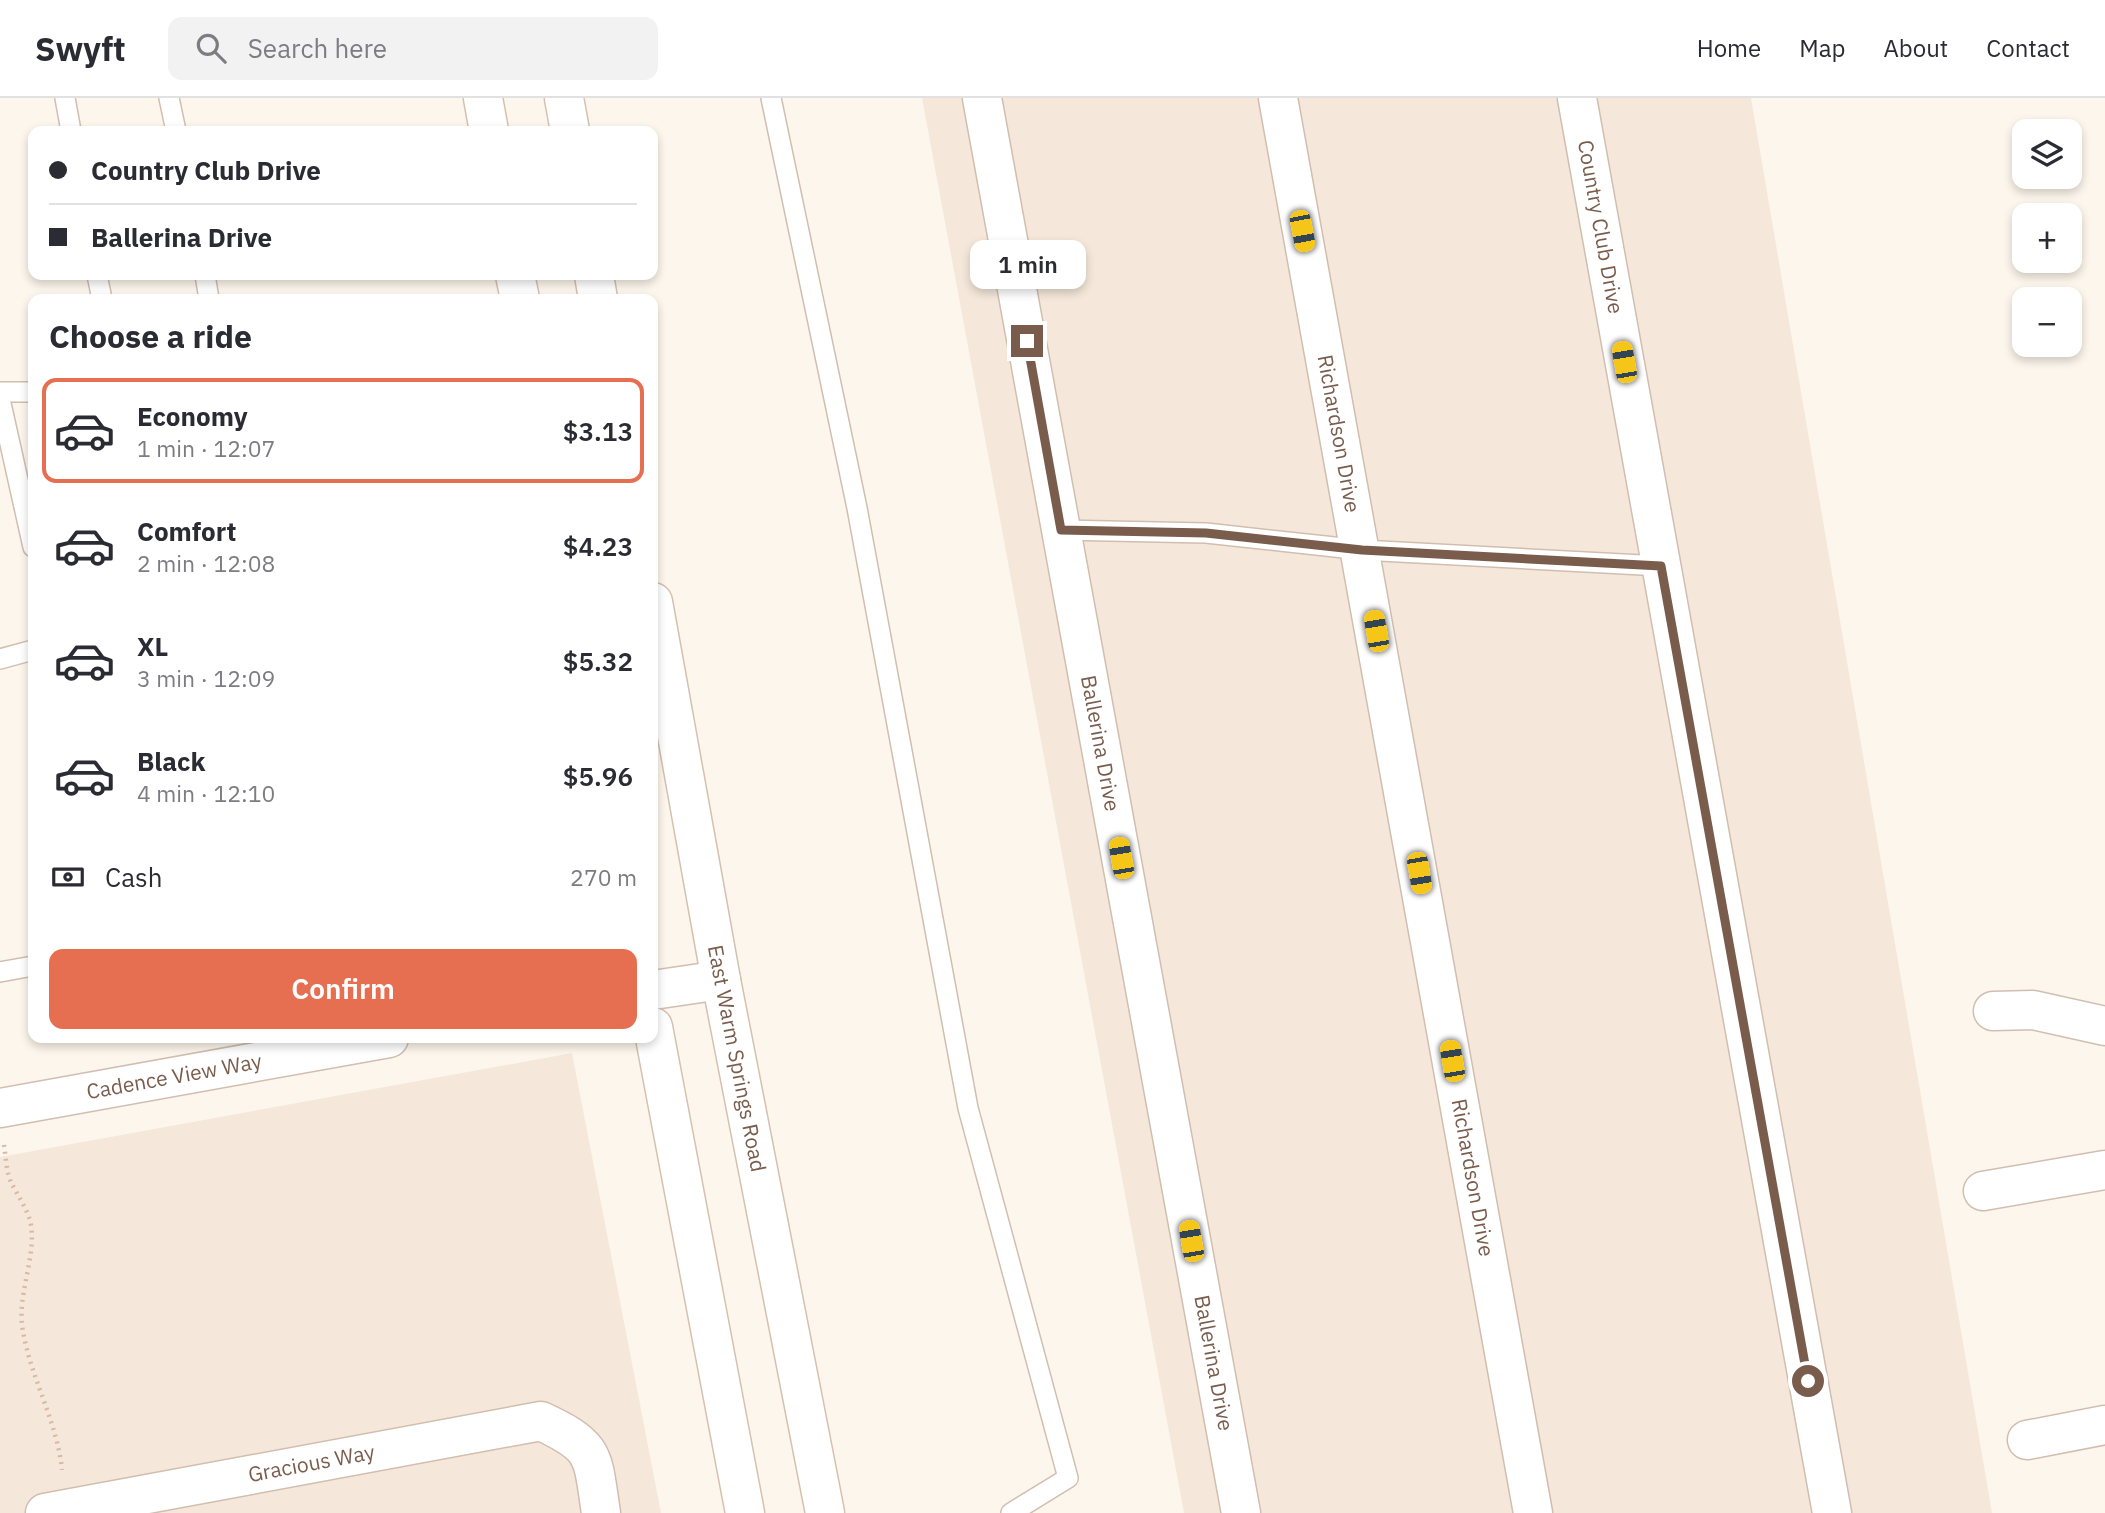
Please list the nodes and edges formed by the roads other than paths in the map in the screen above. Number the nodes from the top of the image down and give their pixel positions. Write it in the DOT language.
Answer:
graph roads {
  1 [pos="65,98"];
  2 [pos="169,98"];
  3 [pos="483,98"];
  4 [pos="564,98"];
  5 [pos="771,98"];
  6 [pos="982,98"];
  7 [pos="1278,98"];
  8 [pos="1577,98"];
  9 [pos="70,126"];
  10 [pos="175,126"];
  11 [pos="488,126"];
  12 [pos="569,126"];
  13 [pos="0,392"];
  14 [pos="28,392"];
  15 [pos="0,399"];
  16 [pos="28,525"];
  17 [pos="1061,530"];
  18 [pos="1362,550"];
  19 [pos="1661,566"];
  20 [pos="658,629"];
  21 [pos="28,651"];
  22 [pos="0,659"];
  23 [pos="28,967"];
  24 [pos="0,972"];
  25 [pos="721,980"];
  26 [pos="658,989"];
  27 [pos="1993,1010"];
  28 [pos="2105,1026"];
  29 [pos="328,1043"];
  30 [pos="656,1043"];
  31 [pos="268,1048"];
  32 [pos="1,1122"];
  33 [pos="2105,1170"];
  34 [pos="1983,1191"];
  35 [pos="2105,1425"];
  36 [pos="2027,1440"];
  37 [pos="57,1511"];
  38 [pos="601,1513"];
  39 [pos="745,1513"];
  40 [pos="825,1513"];
  41 [pos="1011,1513"];
  42 [pos="1241,1513"];
  43 [pos="1533,1513"];
  44 [pos="1832,1513"];
  1 -- 9 [label="lane"];
  2 -- 10 [label="lane"];
  3 -- 11 [label="street"];
  4 -- 12 [label="street"];
  5 -- 41 [label="lane"];
  6 -- 17 [label="street, Ballerina Drive"];
  7 -- 18 [label="street, Richardson Drive"];
  8 -- 19 [label="street, Country Club Drive"];
  13 -- 14 [label="lane"];
  15 -- 16 [label="lane"];
  17 -- 18 [label="lane"];
  17 -- 42 [label="street, Ballerina Drive"];
  18 -- 19 [label="lane"];
  18 -- 43 [label="street, Richardson Drive"];
  19 -- 44 [label="street, Country Club Drive"];
  20 -- 25 [label="street, East Warm Springs Road"];
  21 -- 22 [label="lane"];
  23 -- 24 [label="lane"];
  25 -- 26 [label="street"];
  25 -- 40 [label="street, East Warm Springs Road"];
  27 -- 28 [label="street"];
  29 -- 31 [label="street, Cadence View Way"];
  30 -- 39 [label="street"];
  31 -- 32 [label="street, Cadence View Way"];
  33 -- 34 [label="street"];
  35 -- 36 [label="street"];
  37 -- 38 [label="street, Gracious Way"];
}
